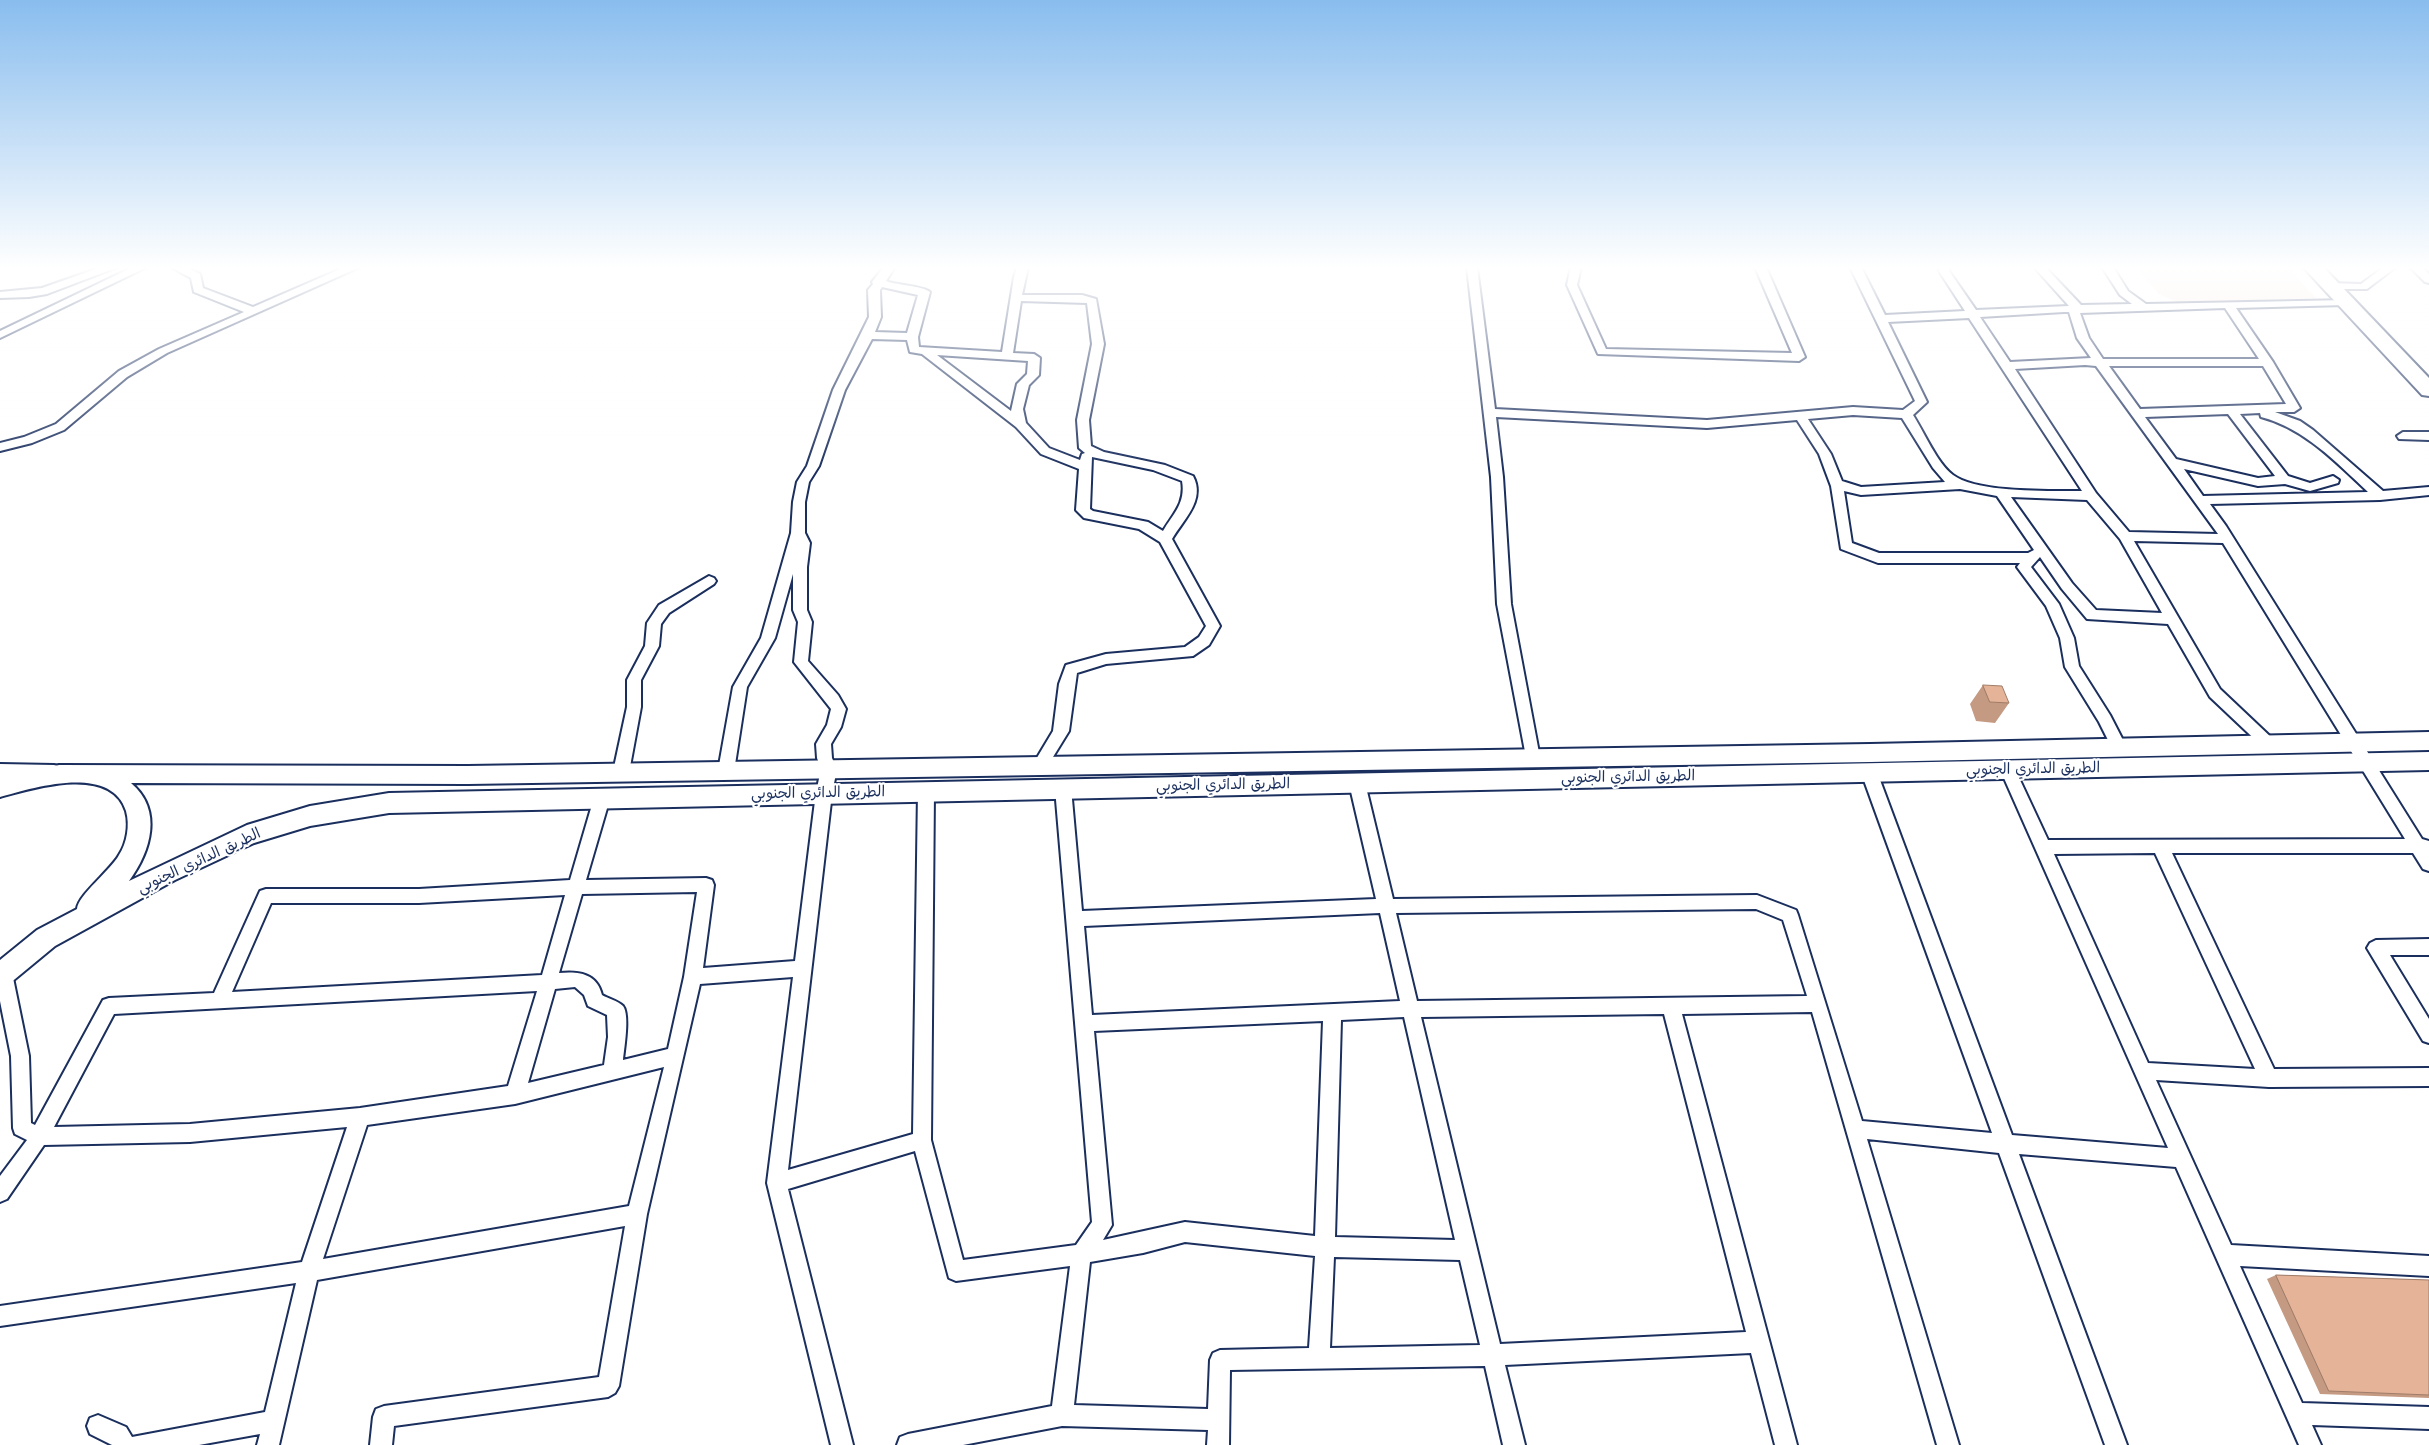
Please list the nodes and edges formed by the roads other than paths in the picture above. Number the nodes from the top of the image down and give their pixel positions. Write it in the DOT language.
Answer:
graph roads {
  1 [pos="200,334"];
  2 [pos="1010,334"];
  3 [pos="1097,334"];
  4 [pos="1479,334"];
  5 [pos="1594,334"];
  6 [pos="1790,334"];
  7 [pos="1889,334"];
  8 [pos="1985,334"];
  9 [pos="2082,334"];
  10 [pos="2248,334"];
  11 [pos="2376,334"];
  12 [pos="868,335"];
  13 [pos="912,337"];
  14 [pos="926,352"];
  15 [pos="1006,356"];
  16 [pos="2267,362"];
  17 [pos="2100,363"];
  18 [pos="2008,368"];
  19 [pos="2429,390"];
  20 [pos="2294,408"];
  21 [pos="2233,412"];
  22 [pos="1488,413"];
  23 [pos="2136,413"];
  24 [pos="1906,414"];
  25 [pos="1801,417"];
  26 [pos="1020,424"];
  27 [pos="2404,436"];
  28 [pos="2429,436"];
  29 [pos="0,447"];
  30 [pos="1085,448"];
  31 [pos="2173,462"];
  32 [pos="1086,468"];
  33 [pos="2283,479"];
  34 [pos="2333,480"];
  35 [pos="1837,484"];
  36 [pos="1958,485"];
  37 [pos="2429,491"];
  38 [pos="2001,492"];
  39 [pos="2375,492"];
  40 [pos="2092,496"];
  41 [pos="2200,500"];
  42 [pos="798,533"];
  43 [pos="2125,536"];
  44 [pos="1166,539"];
  45 [pos="2227,539"];
  46 [pos="2036,553"];
  47 [pos="709,581"];
  48 [pos="2173,619"];
  49 [pos="2429,741"];
  50 [pos="2353,742"];
  51 [pos="2269,744"];
  52 [pos="2120,748"];
  53 [pos="1532,758"];
  54 [pos="2429,761"];
  55 [pos="2365,762"];
  56 [pos="1040,766"];
  57 [pos="829,769"];
  58 [pos="2008,770"];
  59 [pos="726,771"];
  60 [pos="0,772"];
  61 [pos="621,772"];
  62 [pos="1869,772"];
  63 [pos="79,773"];
  64 [pos="1357,782"];
  65 [pos="0,788"];
  66 [pos="1063,788"];
  67 [pos="926,791"];
  68 [pos="824,793"];
  69 [pos="602,798"];
  70 [pos="2160,846"];
  71 [pos="2423,846"];
  72 [pos="2041,847"];
  73 [pos="2429,864"];
  74 [pos="576,887"];
  75 [pos="1386,906"];
  76 [pos="1075,919"];
  77 [pos="46,938"];
  78 [pos="2429,947"];
  79 [pos="803,968"];
  80 [pos="1,969"];
  81 [pos="693,977"];
  82 [pos="548,982"];
  83 [pos="219,1001"];
  84 [pos="1818,1004"];
  85 [pos="1671,1006"];
  86 [pos="1411,1009"];
  87 [pos="1332,1013"];
  88 [pos="1085,1023"];
  89 [pos="2429,1035"];
  90 [pos="676,1056"];
  91 [pos="2142,1071"];
  92 [pos="612,1072"];
  93 [pos="2429,1077"];
  94 [pos="2269,1078"];
  95 [pos="516,1095"];
  96 [pos="360,1117"];
  97 [pos="1855,1129"];
  98 [pos="39,1136"];
  99 [pos="922,1140"];
  100 [pos="2006,1144"];
  101 [pos="2181,1158"];
  102 [pos="776,1183"];
  103 [pos="0,1192"];
  104 [pos="638,1214"];
  105 [pos="1325,1247"];
  106 [pos="1468,1250"];
  107 [pos="1081,1254"];
  108 [pos="2224,1254"];
  109 [pos="2429,1266"];
  110 [pos="309,1271"];
  111 [pos="0,1316"];
  112 [pos="1759,1342"];
  113 [pos="1493,1355"];
  114 [pos="1319,1358"];
  115 [pos="2296,1414"];
  116 [pos="1062,1415"];
  117 [pos="2429,1418"];
  118 [pos="1218,1420"];
  119 [pos="273,1422"];
  120 [pos="98,1426"];
  121 [pos="125,1445"];
  122 [pos="139,1445"];
  123 [pos="268,1445"];
  124 [pos="381,1445"];
  125 [pos="842,1445"];
  126 [pos="908,1445"];
  127 [pos="1218,1445"];
  128 [pos="1514,1445"];
  129 [pos="1786,1445"];
  130 [pos="1948,1445"];
  131 [pos="2116,1445"];
  132 [pos="2310,1445"];
  1 -- 29 [label="street"];
  2 -- 15 [label="street"];
  3 -- 30 [label="street"];
  4 -- 22 [label="street"];
  5 -- 6 [label="street"];
  7 -- 24 [label="street"];
  8 -- 18 [label="street"];
  9 -- 17 [label="street"];
  10 -- 16 [label="street"];
  11 -- 19 [label="highway"];
  12 -- 13 [label="street"];
  12 -- 42 [label="street"];
  13 -- 14 [label="street"];
  14 -- 15 [label="street"];
  14 -- 26 [label="street"];
  15 -- 26 [label="street"];
  16 -- 17 [label="street"];
  16 -- 20 [label="street"];
  17 -- 18 [label="street"];
  17 -- 23 [label="street"];
  18 -- 40 [label="street"];
  20 -- 21 [label="street"];
  20 -- 39 [label="street"];
  21 -- 23 [label="street"];
  21 -- 33 [label="street"];
  21 -- 39 [label="street"];
  22 -- 25 [label="street"];
  22 -- 53 [label="street"];
  23 -- 31 [label="street"];
  24 -- 25 [label="street"];
  24 -- 36 [label="street"];
  25 -- 35 [label="street"];
  26 -- 32 [label="street"];
  27 -- 28 [label="street"];
  30 -- 32 [label="street"];
  30 -- 44 [label="street"];
  31 -- 33 [label="street"];
  31 -- 41 [label="street"];
  32 -- 44 [label="street"];
  33 -- 34 [label="street"];
  35 -- 36 [label="street"];
  35 -- 46 [label="street"];
  36 -- 38 [label="street"];
  37 -- 39 [label="street"];
  38 -- 40 [label="street"];
  38 -- 46 [label="street"];
  39 -- 41 [label="street"];
  40 -- 43 [label="street"];
  41 -- 45 [label="street"];
  42 -- 57 [label="street"];
  42 -- 59 [label="street"];
  43 -- 45 [label="street"];
  43 -- 48 [label="street"];
  44 -- 56 [label="street"];
  45 -- 50 [label="street"];
  46 -- 48 [label="street"];
  46 -- 52 [label="street"];
  47 -- 61 [label="street"];
  48 -- 51 [label="street"];
  49 -- 50 [label="main road, الطريق الدائري الجنوبي"];
  50 -- 51 [label="main road, الطريق الدائري الجنوبي"];
  50 -- 55 [label="street"];
  51 -- 52 [label="main road, الطريق الدائري الجنوبي"];
  52 -- 53 [label="main road, الطريق الدائري الجنوبي"];
  53 -- 56 [label="main road, الطريق الدائري الجنوبي"];
  54 -- 55 [label="main road, الطريق الدائري الجنوبي"];
  55 -- 58 [label="main road, الطريق الدائري الجنوبي"];
  55 -- 71 [label="street"];
  56 -- 57 [label="main road, الطريق الدائري الجنوبي"];
  57 -- 59 [label="main road, الطريق الدائري الجنوبي"];
  57 -- 68 [label="street"];
  58 -- 62 [label="main road, الطريق الدائري الجنوبي"];
  58 -- 72 [label="street"];
  59 -- 61 [label="main road, الطريق الدائري الجنوبي"];
  60 -- 63 [label="street"];
  61 -- 63 [label="main road, الطريق الدائري الجنوبي"];
  62 -- 64 [label="main road, الطريق الدائري الجنوبي"];
  62 -- 100 [label="street"];
  63 -- 65 [label="main road"];
  63 -- 77 [label="main road"];
  64 -- 66 [label="main road, الطريق الدائري الجنوبي"];
  64 -- 75 [label="street"];
  66 -- 67 [label="main road, الطريق الدائري الجنوبي"];
  66 -- 76 [label="street"];
  67 -- 68 [label="main road, الطريق الدائري الجنوبي"];
  67 -- 99 [label="street"];
  68 -- 69 [label="main road, الطريق الدائري الجنوبي"];
  68 -- 79 [label="street"];
  69 -- 74 [label="street"];
  69 -- 77 [label="main road, الطريق الدائري الجنوبي"];
  70 -- 71 [label="street"];
  70 -- 72 [label="street"];
  70 -- 94 [label="street"];
  71 -- 73 [label="street"];
  72 -- 91 [label="street"];
  74 -- 81 [label="street"];
  74 -- 82 [label="street"];
  74 -- 83 [label="street"];
  75 -- 76 [label="street"];
  75 -- 84 [label="street"];
  75 -- 86 [label="street"];
  76 -- 88 [label="street"];
  77 -- 80 [label="main road"];
  78 -- 89 [label="street"];
  79 -- 81 [label="street"];
  79 -- 102 [label="street"];
  80 -- 98 [label="street"];
  81 -- 90 [label="street"];
  82 -- 83 [label="street"];
  82 -- 92 [label="street"];
  82 -- 95 [label="street"];
  83 -- 98 [label="street"];
  84 -- 85 [label="street"];
  84 -- 97 [label="street"];
  85 -- 86 [label="street"];
  85 -- 112 [label="street"];
  86 -- 87 [label="street"];
  86 -- 106 [label="street"];
  87 -- 88 [label="street"];
  87 -- 105 [label="street"];
  88 -- 107 [label="street"];
  90 -- 92 [label="street"];
  90 -- 104 [label="street"];
  91 -- 94 [label="street"];
  91 -- 101 [label="street"];
  92 -- 95 [label="street"];
  93 -- 94 [label="street"];
  95 -- 96 [label="street"];
  96 -- 98 [label="street"];
  96 -- 110 [label="street"];
  97 -- 100 [label="street"];
  97 -- 130 [label="street"];
  98 -- 103 [label="street"];
  99 -- 102 [label="street"];
  99 -- 107 [label="street"];
  100 -- 101 [label="street"];
  100 -- 131 [label="street"];
  101 -- 108 [label="street"];
  102 -- 125 [label="street"];
  104 -- 110 [label="street"];
  104 -- 124 [label="street"];
  105 -- 106 [label="street"];
  105 -- 107 [label="street"];
  105 -- 114 [label="street"];
  106 -- 113 [label="street"];
  107 -- 116 [label="street"];
  108 -- 109 [label="street"];
  108 -- 115 [label="street"];
  110 -- 111 [label="street"];
  110 -- 119 [label="street"];
  112 -- 113 [label="street"];
  112 -- 129 [label="street"];
  113 -- 114 [label="street"];
  113 -- 128 [label="street"];
  114 -- 118 [label="street"];
  115 -- 117 [label="street"];
  115 -- 132 [label="street"];
  116 -- 118 [label="street"];
  116 -- 126 [label="street"];
  118 -- 127 [label="street"];
  119 -- 122 [label="street"];
  119 -- 123 [label="street"];
  120 -- 121 [label="street"];
}
